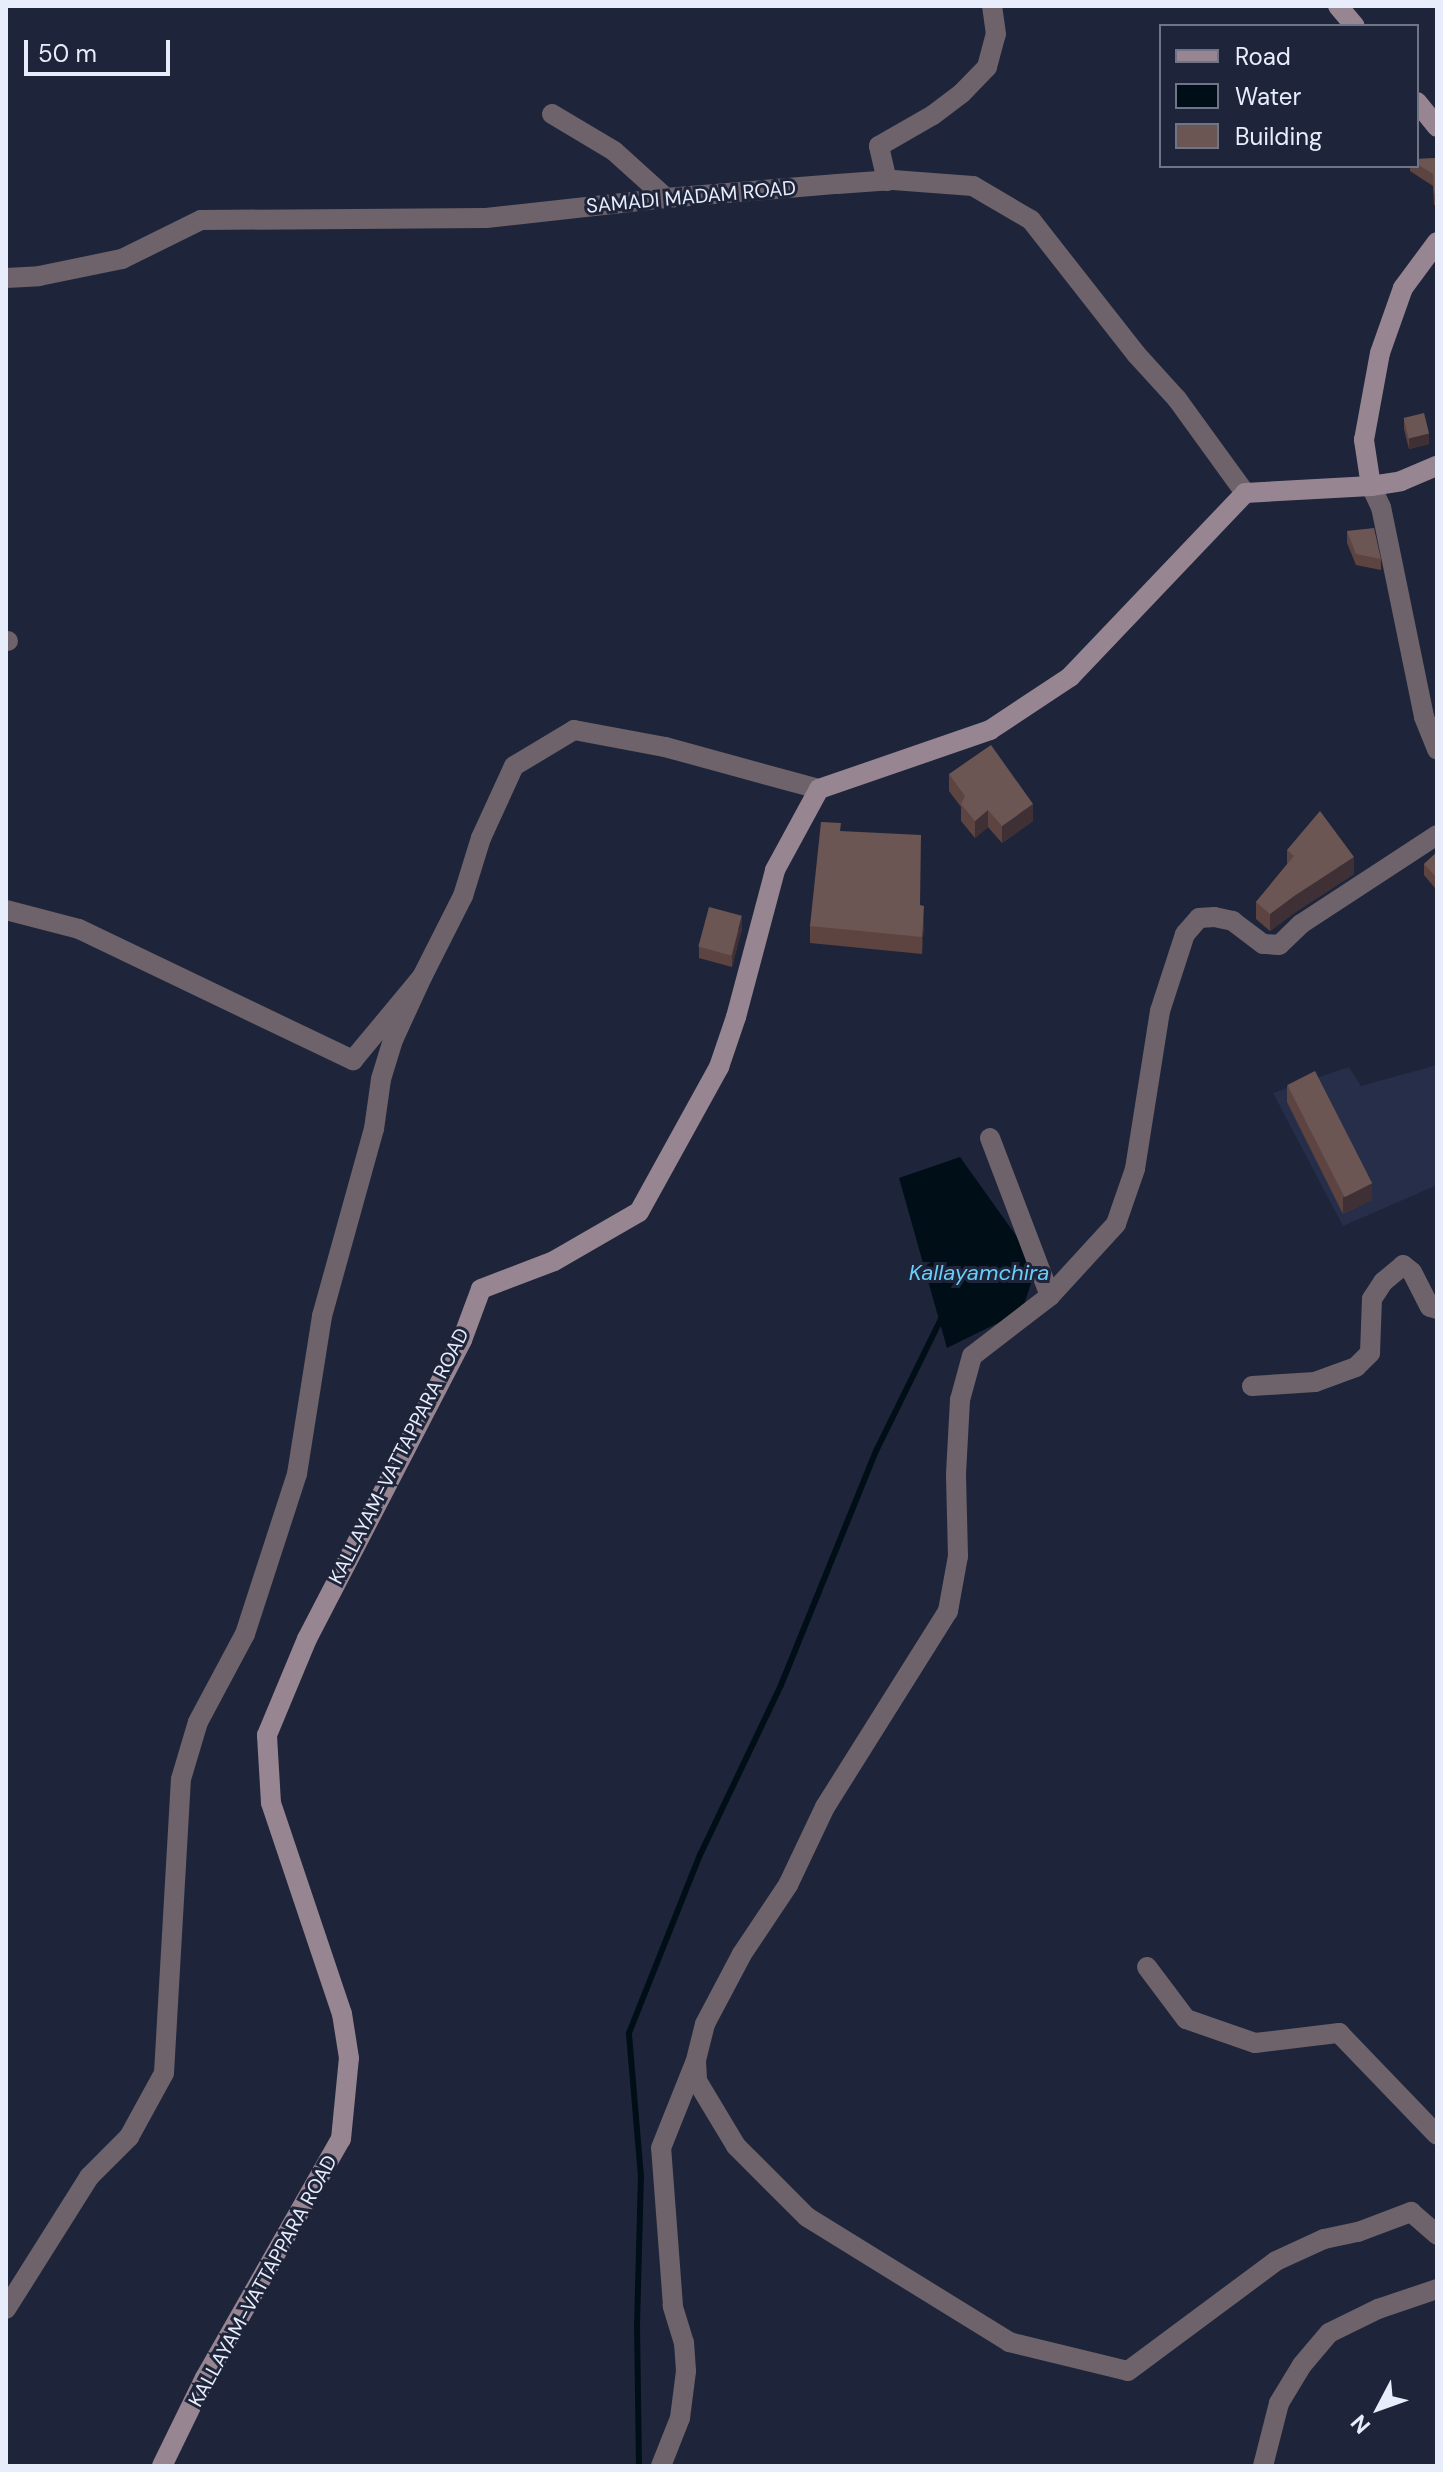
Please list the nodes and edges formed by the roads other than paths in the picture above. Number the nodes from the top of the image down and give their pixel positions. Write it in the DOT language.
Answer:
graph roads {
  1 [pos="992,6"];
  2 [pos="1338,6"];
  3 [pos="1353,24"];
  4 [pos="1419,104"];
  5 [pos="552,114"];
  6 [pos="1437,127"];
  7 [pos="887,181"];
  8 [pos="666,198"];
  9 [pos="1437,242"];
  10 [pos="6,278"];
  11 [pos="1436,470"];
  12 [pos="1371,486"];
  13 [pos="1245,493"];
  14 [pos="1437,750"];
  15 [pos="819,789"];
  16 [pos="1437,835"];
  17 [pos="6,910"];
  18 [pos="422,977"];
  19 [pos="990,1138"];
  20 [pos="1050,1296"];
  21 [pos="1437,1309"];
  22 [pos="1252,1386"];
  23 [pos="1147,1967"];
  24 [pos="696,2061"];
  25 [pos="1437,2135"];
  26 [pos="1437,2235"];
  27 [pos="1437,2289"];
  28 [pos="6,2309"];
  29 [pos="162,2466"];
  30 [pos="661,2466"];
  31 [pos="1263,2466"];
  1 -- 7 [label="street"];
  2 -- 3 [label="street"];
  4 -- 6 [label="street"];
  5 -- 8 [label="street"];
  7 -- 8 [label="street, SAMADI MADAM ROAD"];
  7 -- 13 [label="street, SAMADI MADAM ROAD"];
  8 -- 10 [label="street, SAMADI MADAM ROAD"];
  9 -- 12 [label="street"];
  11 -- 12 [label="street"];
  12 -- 13 [label="street"];
  12 -- 14 [label="street"];
  13 -- 15 [label="street"];
  15 -- 18 [label="street"];
  15 -- 29 [label="street, KALLAYAM-VATTAPPARA ROAD"];
  16 -- 20 [label="street"];
  17 -- 18 [label="street"];
  18 -- 28 [label="street"];
  19 -- 20 [label="street"];
  20 -- 24 [label="street"];
  21 -- 22 [label="street"];
  23 -- 25 [label="street"];
  24 -- 26 [label="street"];
  24 -- 30 [label="street"];
  27 -- 31 [label="street"];
}
